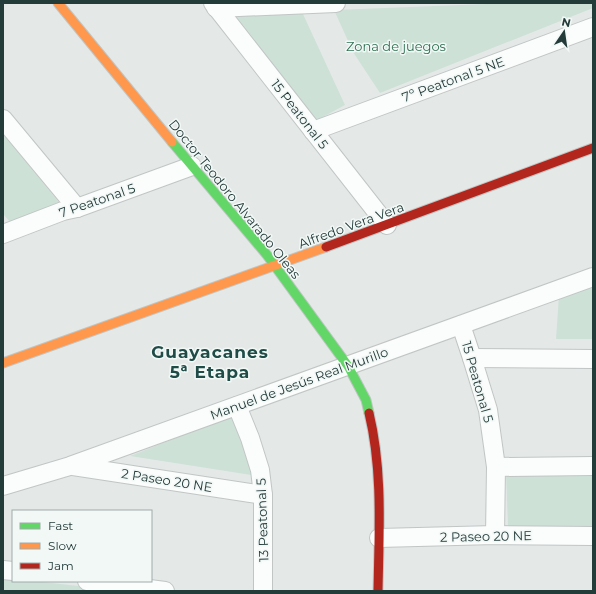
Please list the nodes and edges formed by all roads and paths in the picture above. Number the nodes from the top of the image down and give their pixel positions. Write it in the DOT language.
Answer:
graph roads {
  1 [pos="58,3"];
  2 [pos="336,3"];
  3 [pos="214,6"];
  4 [pos="593,27"];
  5 [pos="3,119"];
  6 [pos="313,131"];
  7 [pos="593,148"];
  8 [pos="192,166"];
  9 [pos="77,208"];
  10 [pos="386,225"];
  11 [pos="6,228"];
  12 [pos="276,266"];
  13 [pos="593,277"];
  14 [pos="461,325"];
  15 [pos="472,358"];
  16 [pos="593,359"];
  17 [pos="3,363"];
  18 [pos="348,366"];
  19 [pos="237,406"];
  20 [pos="70,466"];
  21 [pos="593,466"];
  22 [pos="496,467"];
  23 [pos="3,486"];
  24 [pos="263,495"];
  25 [pos="495,536"];
  26 [pos="593,536"];
  27 [pos="379,538"];
  28 [pos="95,582"];
  29 [pos="165,591"];
  30 [pos="263,591"];
  31 [pos="378,591"];
  1 -- 8 [label="street, Doctor Teodoro Alvarado Oleas"];
  2 -- 3 [label="street"];
  3 -- 6 [label="street, 15 Peatonal 5"];
  4 -- 6 [label="street, 7º Peatonal 5 NE"];
  5 -- 9 [label="street"];
  6 -- 10 [label="street, 15 Peatonal 5"];
  7 -- 10 [label="street, Alfredo Vera Vera"];
  8 -- 9 [label="street, 7 Peatonal 5"];
  8 -- 12 [label="street, Doctor Teodoro Alvarado Oleas"];
  9 -- 11 [label="street, 7 Peatonal 5"];
  10 -- 12 [label="street, Alfredo Vera Vera"];
  12 -- 17 [label="street, Alfredo Vera Vera"];
  12 -- 18 [label="street, Doctor Teodoro Alvarado Oleas"];
  13 -- 14 [label="street, Manuel de Jesús Real Murillo"];
  14 -- 15 [label="street, 15 Peatonal 5"];
  14 -- 18 [label="street, Manuel de Jesús Real Murillo"];
  15 -- 16 [label="street"];
  15 -- 22 [label="street, 15 Peatonal 5"];
  18 -- 19 [label="street, Manuel de Jesús Real Murillo"];
  18 -- 27 [label="street, Doctor Teodoro Alvarado Oleas"];
  19 -- 20 [label="street, Manuel de Jesús Real Murillo"];
  19 -- 24 [label="street, 13 Peatonal 5"];
  20 -- 23 [label="street, Manuel de Jesús Real Murillo"];
  20 -- 24 [label="street, 2 Paseo 20 NE"];
  21 -- 22 [label="street"];
  22 -- 25 [label="street, 15 Peatonal 5"];
  24 -- 30 [label="street, 13 Peatonal 5"];
  25 -- 26 [label="street, 2 Paseo 20 NE"];
  25 -- 27 [label="street, 2 Paseo 20 NE"];
  27 -- 31 [label="street, Doctor Teodoro Alvarado Oleas"];
  28 -- 29 [label="street"];
}
